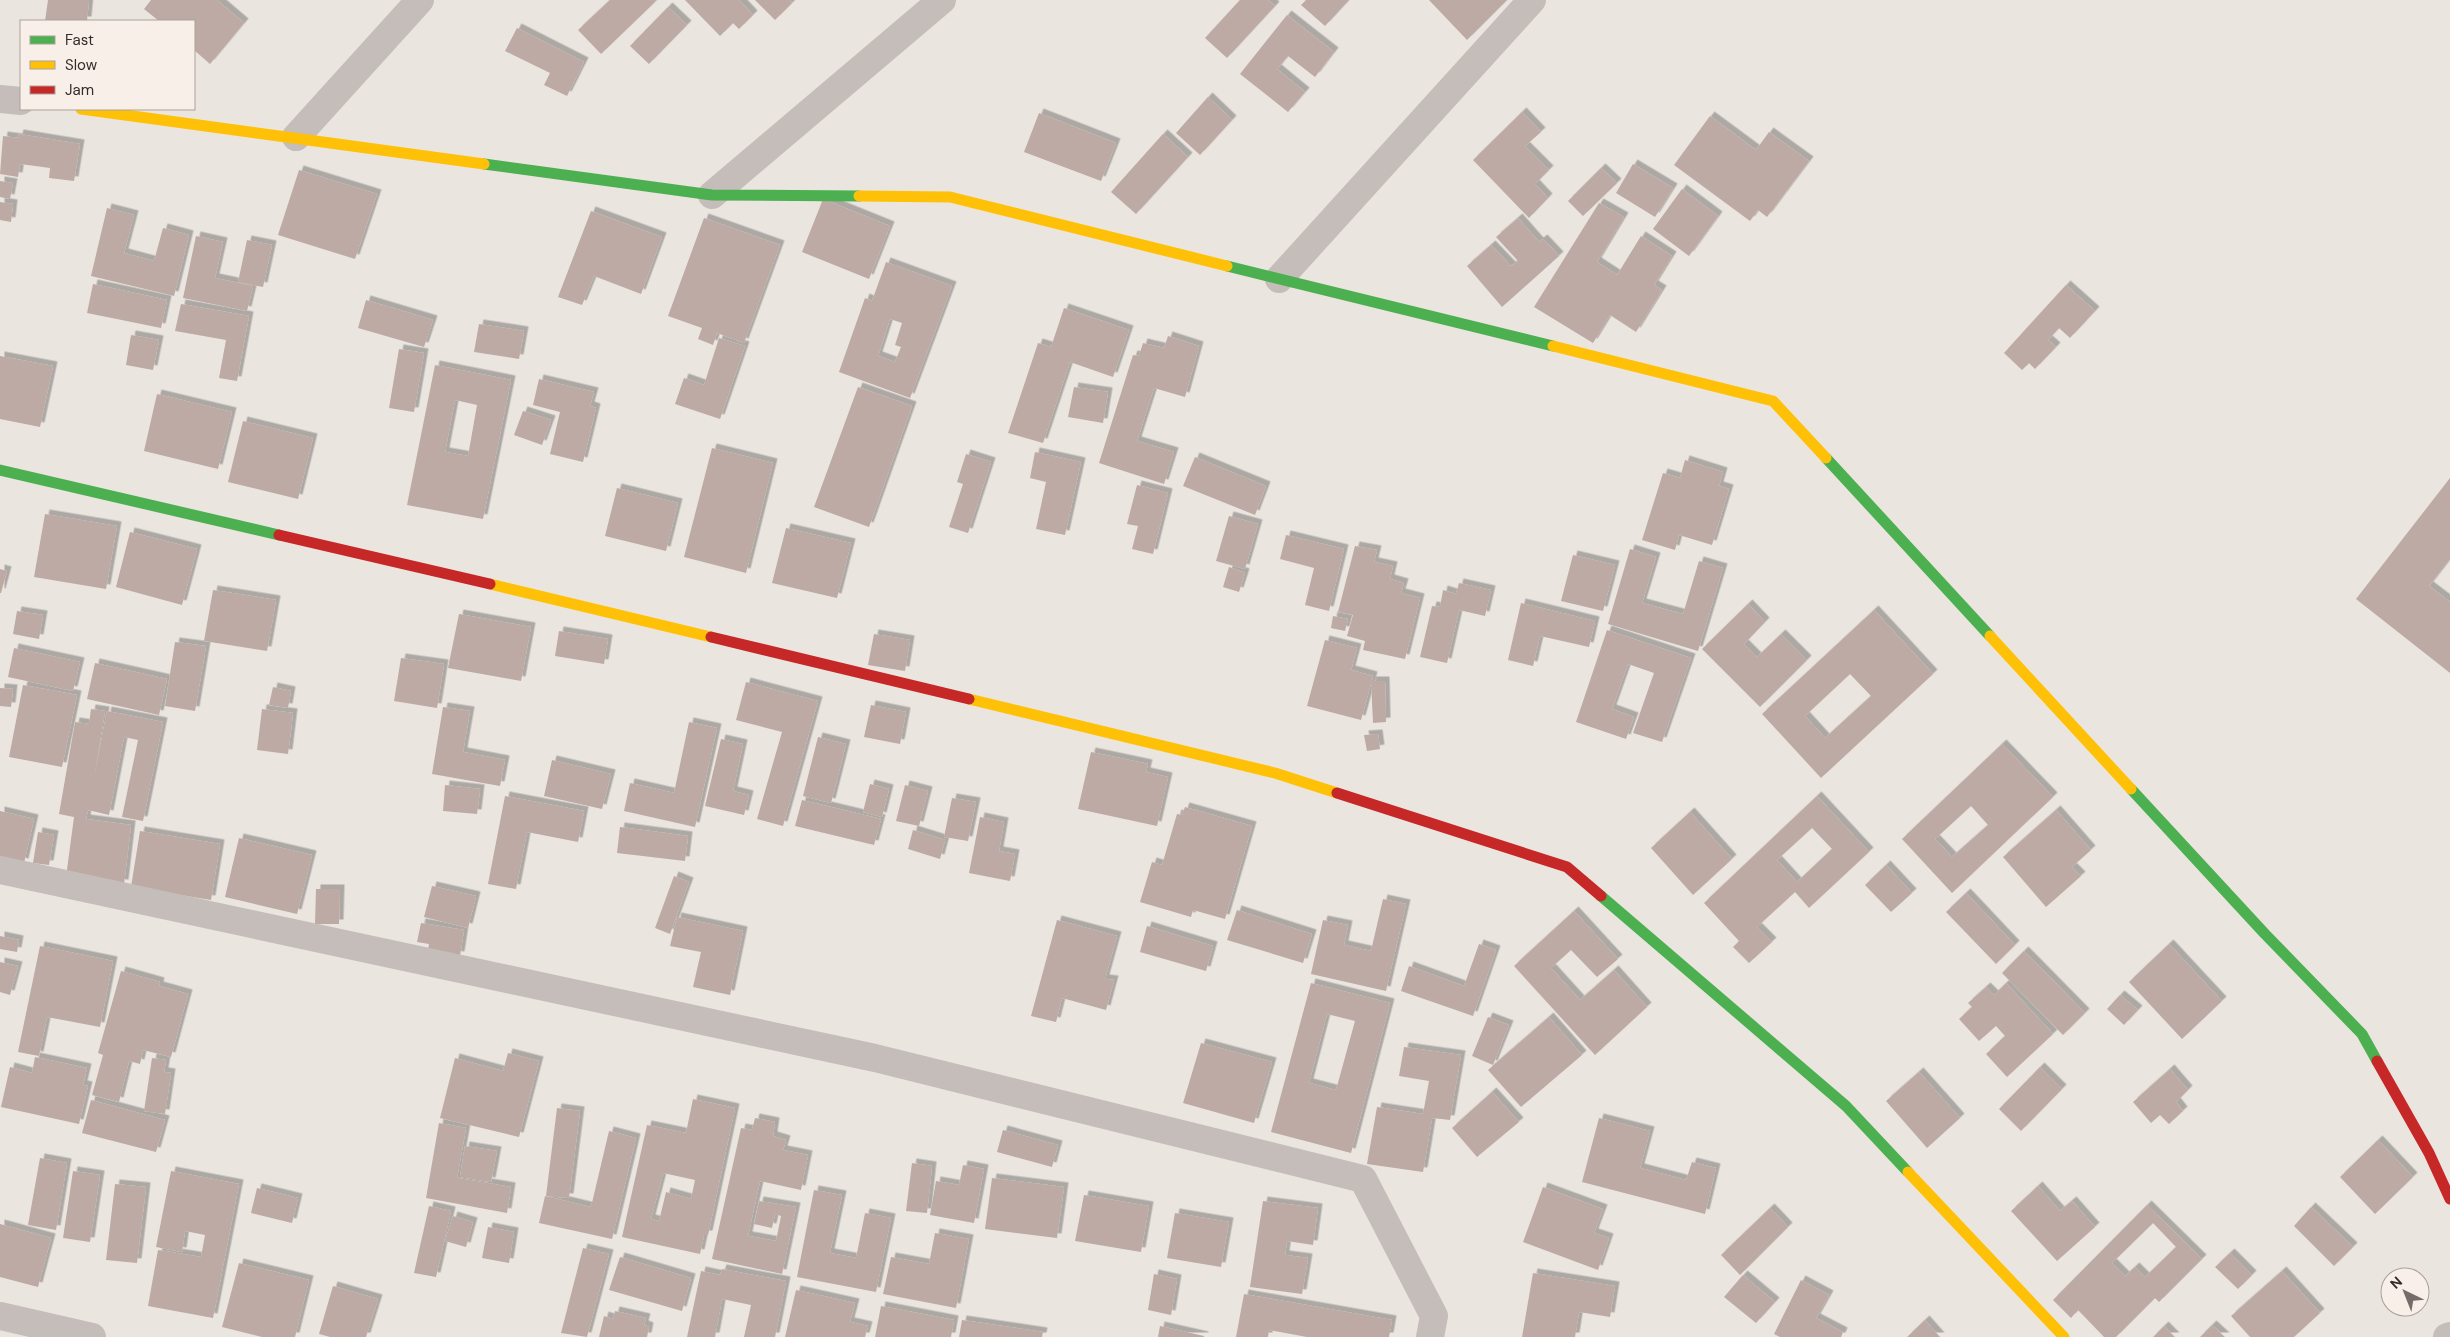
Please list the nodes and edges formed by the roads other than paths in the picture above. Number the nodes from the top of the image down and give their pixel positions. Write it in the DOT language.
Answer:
graph roads {
  1 [pos="420,0"];
  2 [pos="942,0"];
  3 [pos="1532,0"];
  4 [pos="0,99"];
  5 [pos="20,101"];
  6 [pos="89,110"];
  7 [pos="296,137"];
  8 [pos="712,195"];
  9 [pos="1279,279"];
  10 [pos="0,470"];
  11 [pos="0,870"];
  12 [pos="2450,1199"];
  13 [pos="0,1316"];
  14 [pos="92,1337"];
  15 [pos="1430,1337"];
  16 [pos="2064,1337"];
  1 -- 7 [label="street"];
  2 -- 8 [label="street"];
  3 -- 9 [label="street"];
  4 -- 5 [label="street"];
  6 -- 7 [label="street"];
  7 -- 8 [label="street"];
  8 -- 9 [label="street"];
  9 -- 12 [label="street"];
  10 -- 16 [label="street"];
  11 -- 15 [label="street"];
  13 -- 14 [label="street"];
}
